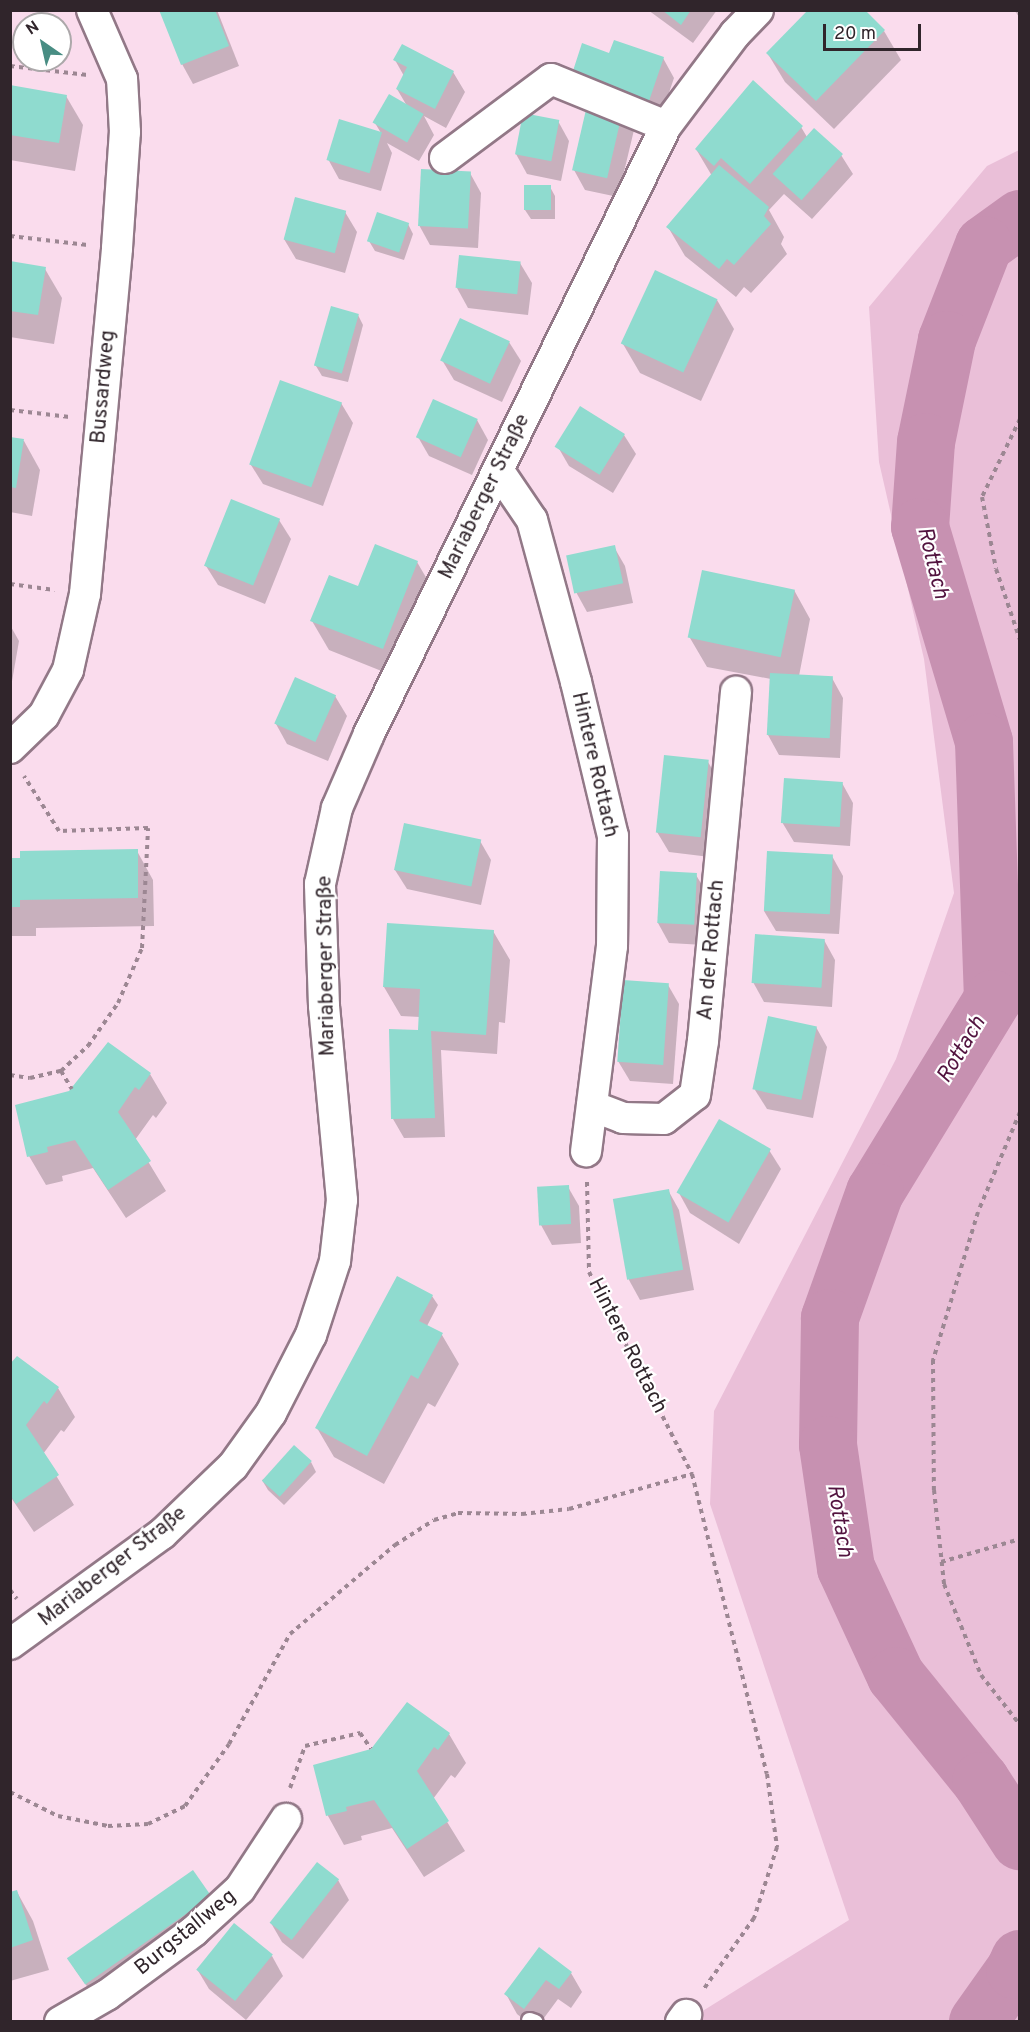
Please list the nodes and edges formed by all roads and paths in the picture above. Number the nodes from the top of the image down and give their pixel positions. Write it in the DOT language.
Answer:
graph roads {
  1 [pos="92,10"];
  2 [pos="759,10"];
  3 [pos="10,66"];
  4 [pos="122,79"];
  5 [pos="666,126"];
  6 [pos="445,158"];
  7 [pos="10,237"];
  8 [pos="117,248"];
  9 [pos="10,410"];
  10 [pos="1020,419"];
  11 [pos="100,421"];
  12 [pos="498,470"];
  13 [pos="10,584"];
  14 [pos="85,594"];
  15 [pos="1020,640"];
  16 [pos="736,692"];
  17 [pos="16,760"];
  18 [pos="61,1071"];
  19 [pos="10,1075"];
  20 [pos="72,1089"];
  21 [pos="592,1106"];
  22 [pos="1020,1112"];
  23 [pos="586,1151"];
  24 [pos="692,1474"];
  25 [pos="1020,1539"];
  26 [pos="941,1562"];
  27 [pos="10,1644"];
  28 [pos="1020,1725"];
  29 [pos="371,1749"];
  30 [pos="290,1789"];
  31 [pos="10,1792"];
  32 [pos="286,1819"];
  33 [pos="683,2018"];
  34 [pos="60,2022"];
  1 -- 4 [label="street, Bussardweg"];
  2 -- 5 [label="street, Mariaberger Straße"];
  3 -- 4 [label="path"];
  4 -- 8 [label="street, Bussardweg"];
  5 -- 6 [label="street"];
  5 -- 12 [label="street, Mariaberger Straße"];
  7 -- 8 [label="path"];
  8 -- 11 [label="street, Bussardweg"];
  9 -- 11 [label="path"];
  10 -- 15 [label="path"];
  11 -- 14 [label="street, Bussardweg"];
  12 -- 21 [label="street, Hintere Rottach"];
  12 -- 27 [label="street, Mariaberger Straße"];
  13 -- 14 [label="path"];
  14 -- 17 [label="street, Bussardweg"];
  16 -- 21 [label="street, An der Rottach"];
  17 -- 18 [label="path"];
  18 -- 19 [label="path"];
  18 -- 20 [label="path"];
  21 -- 23 [label="street, Hintere Rottach"];
  22 -- 26 [label="path"];
  23 -- 24 [label="path, Hintere Rottach"];
  24 -- 31 [label="path"];
  24 -- 33 [label="path, Hintere Rottach"];
  25 -- 26 [label="path"];
  26 -- 28 [label="path"];
  29 -- 30 [label="path"];
  32 -- 34 [label="street, Burgstallweg"];
}
